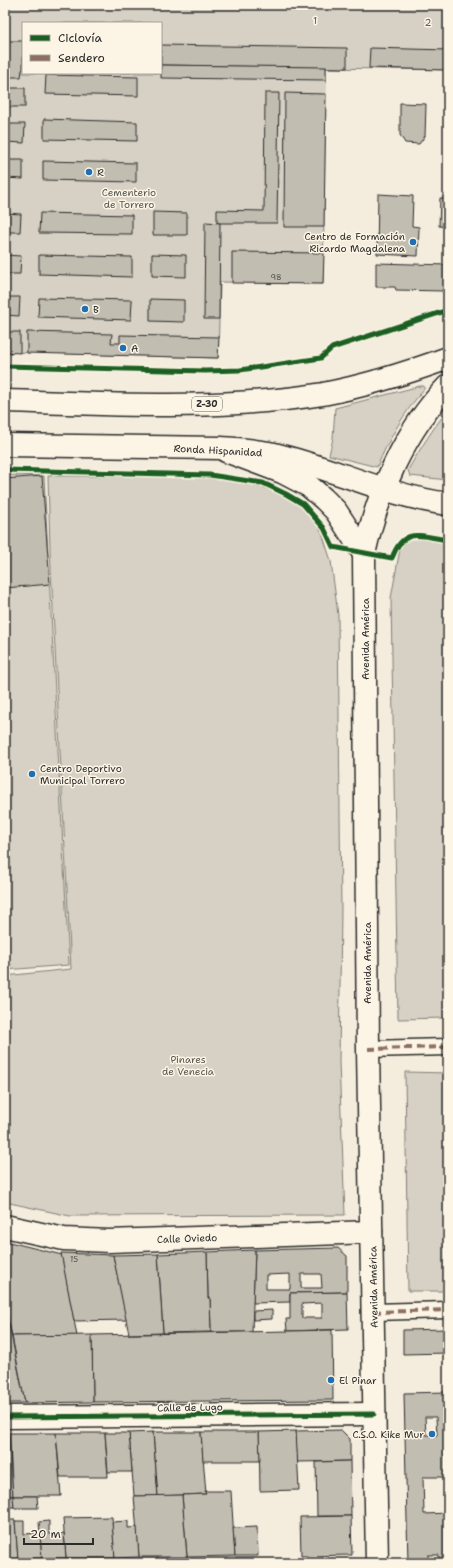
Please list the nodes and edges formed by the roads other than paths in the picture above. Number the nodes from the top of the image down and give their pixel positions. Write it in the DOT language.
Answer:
graph roads {
  1 [pos="448,358"];
  2 [pos="448,386"];
  3 [pos="5,402"];
  4 [pos="5,445"];
  5 [pos="220,448"];
  6 [pos="385,489"];
  7 [pos="448,504"];
  8 [pos="364,554"];
  9 [pos="448,1047"];
  10 [pos="368,1048"];
  11 [pos="5,1226"];
  12 [pos="371,1232"];
  13 [pos="448,1310"];
  14 [pos="373,1312"];
  15 [pos="374,1414"];
  16 [pos="5,1417"];
  17 [pos="377,1563"];
  1 -- 3 [label="main road, Z-30"];
  2 -- 6 [label="main road, Avenida América"];
  4 -- 5 [label="main road, Ronda Hispanidad"];
  5 -- 6 [label="main road, Ronda Hispanidad"];
  5 -- 8 [label="main road"];
  6 -- 7 [label="main road, Ronda Hispanidad"];
  6 -- 8 [label="main road, Avenida América"];
  8 -- 10 [label="main road, Avenida América"];
  9 -- 10 [label="street"];
  10 -- 12 [label="main road, Avenida América"];
  11 -- 12 [label="main road, Calle Oviedo"];
  12 -- 14 [label="main road, Avenida América"];
  13 -- 14 [label="street"];
  14 -- 15 [label="main road, Avenida América"];
  15 -- 16 [label="main road, Calle de Lugo"];
  15 -- 17 [label="main road, Avenida América"];
}
